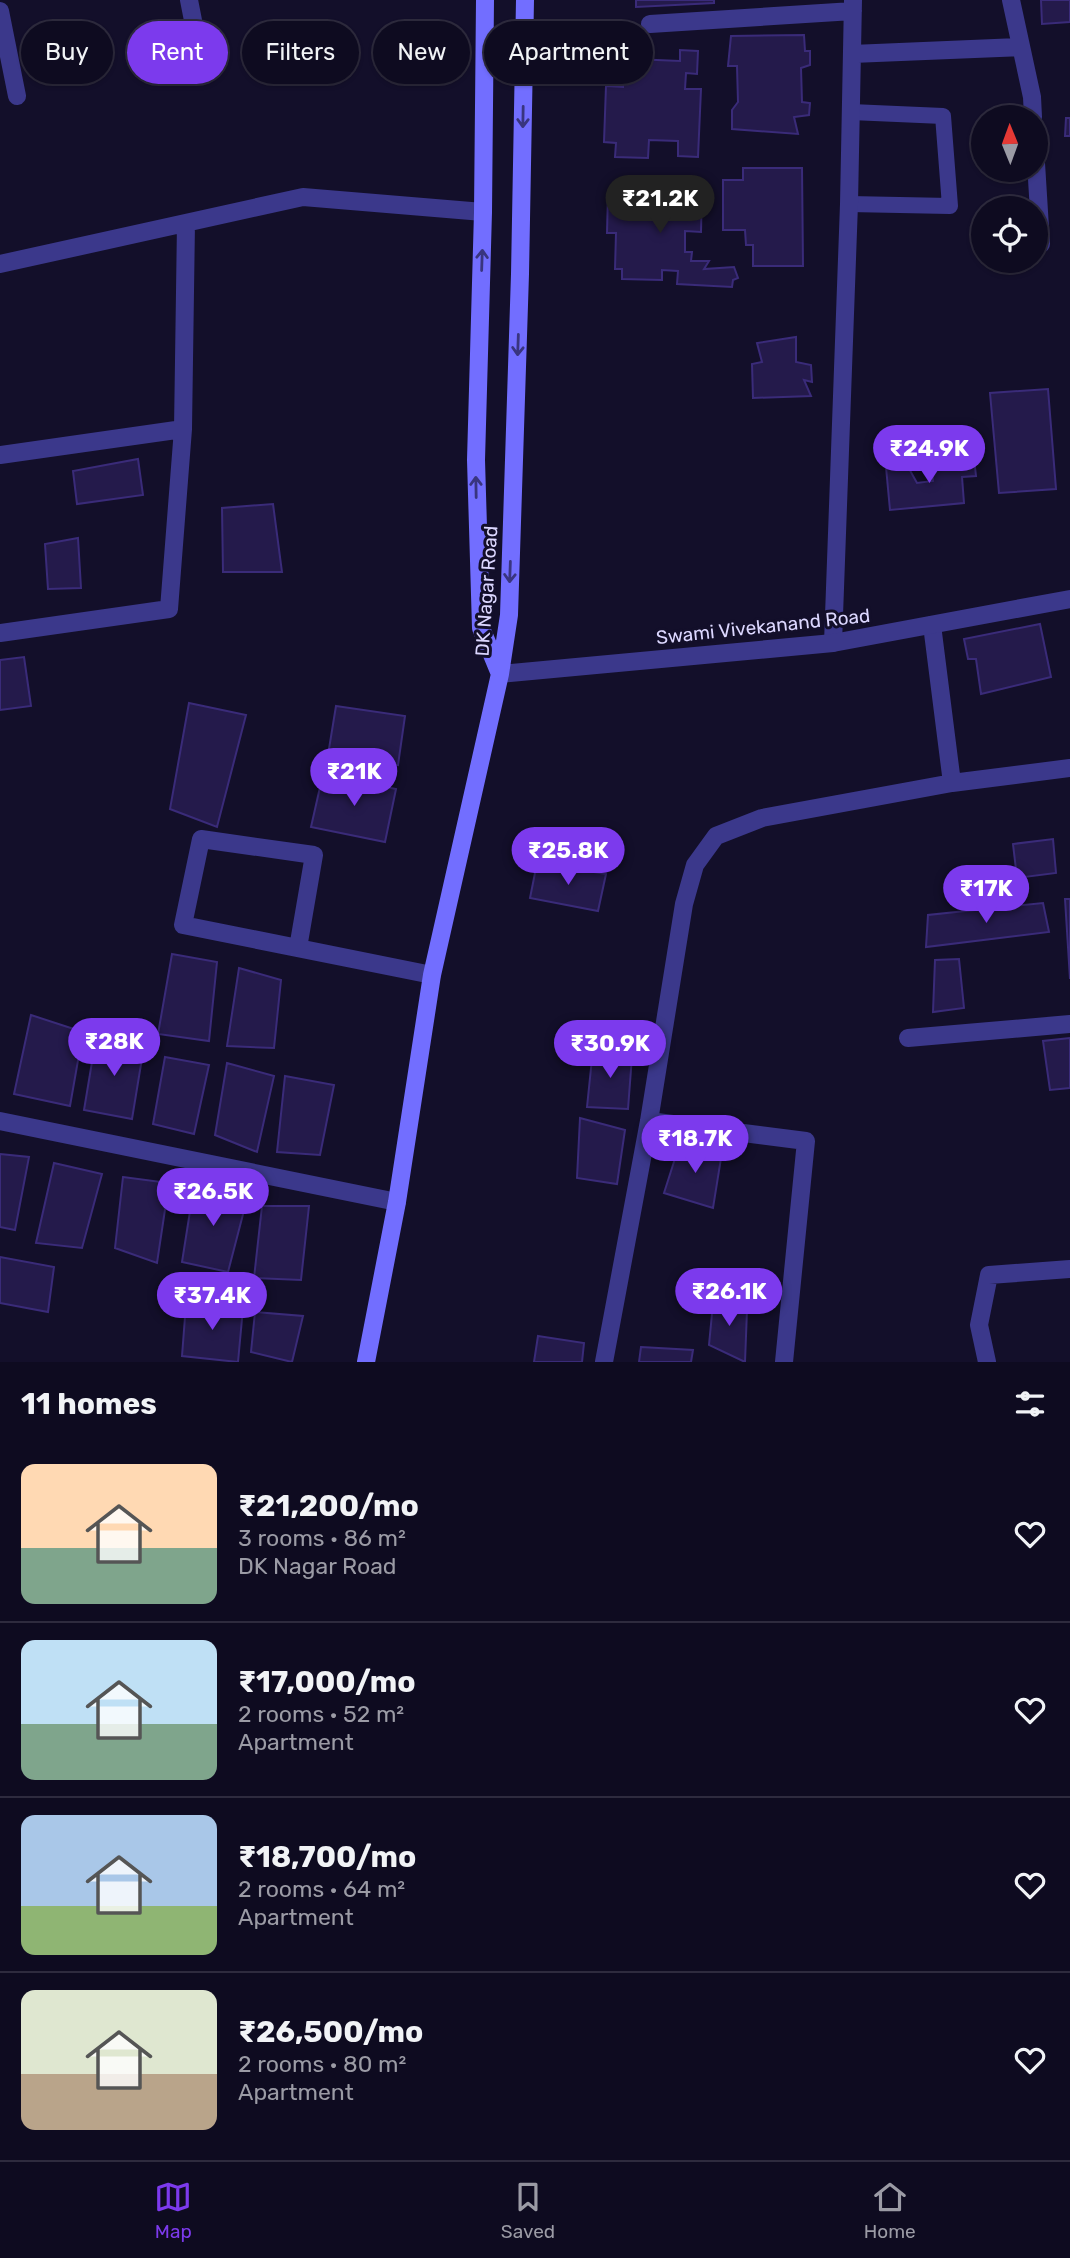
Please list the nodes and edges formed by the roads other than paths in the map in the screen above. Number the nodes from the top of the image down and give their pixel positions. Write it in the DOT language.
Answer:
graph roads {
  1 [pos="189,0"];
  2 [pos="485,0"];
  3 [pos="526,0"];
  4 [pos="1011,0"];
  5 [pos="853,5"];
  6 [pos="0,11"];
  7 [pos="193,21"];
  8 [pos="653,24"];
  9 [pos="1021,47"];
  10 [pos="852,54"];
  11 [pos="17,96"];
  12 [pos="1032,105"];
  13 [pos="851,112"];
  14 [pos="849,204"];
  15 [pos="483,212"];
  16 [pos="186,223"];
  17 [pos="0,264"];
  18 [pos="183,429"];
  19 [pos="0,455"];
  20 [pos="1070,599"];
  21 [pos="932,625"];
  22 [pos="0,633"];
  23 [pos="833,643"];
  24 [pos="500,674"];
  25 [pos="1070,768"];
  26 [pos="952,783"];
  27 [pos="298,948"];
  28 [pos="432,975"];
  29 [pos="1070,1024"];
  30 [pos="908,1038"];
  31 [pos="0,1121"];
  32 [pos="649,1121"];
  33 [pos="397,1202"];
  34 [pos="1070,1269"];
  35 [pos="366,1362"];
  36 [pos="604,1362"];
  37 [pos="784,1362"];
  38 [pos="987,1362"];
  1 -- 7 [label="street"];
  2 -- 15 [label="main road, DK Nagar Road"];
  3 -- 24 [label="main road, DK Nagar Road, one-way"];
  4 -- 9 [label="street"];
  5 -- 8 [label="street"];
  5 -- 10 [label="street"];
  6 -- 11 [label="street"];
  9 -- 10 [label="street"];
  9 -- 12 [label="street"];
  10 -- 13 [label="street"];
  13 -- 14 [label="street"];
  13 -- 14 [label="lane"];
  14 -- 23 [label="street"];
  15 -- 16 [label="street"];
  24 -- 15 [label="main road, DK Nagar Road, one-way"];
  16 -- 17 [label="street"];
  16 -- 18 [label="street"];
  18 -- 19 [label="street"];
  18 -- 22 [label="street"];
  20 -- 21 [label="street, Swami Vivekanand Road"];
  21 -- 23 [label="street, Swami Vivekanand Road"];
  21 -- 26 [label="street"];
  23 -- 24 [label="street, Swami Vivekanand Road"];
  24 -- 28 [label="main road"];
  25 -- 26 [label="street"];
  26 -- 32 [label="street"];
  27 -- 27 [label="street"];
  27 -- 28 [label="street"];
  28 -- 33 [label="main road"];
  29 -- 30 [label="street"];
  31 -- 33 [label="street"];
  32 -- 36 [label="street"];
  32 -- 37 [label="street"];
  33 -- 35 [label="main road"];
  34 -- 38 [label="street"];
}
